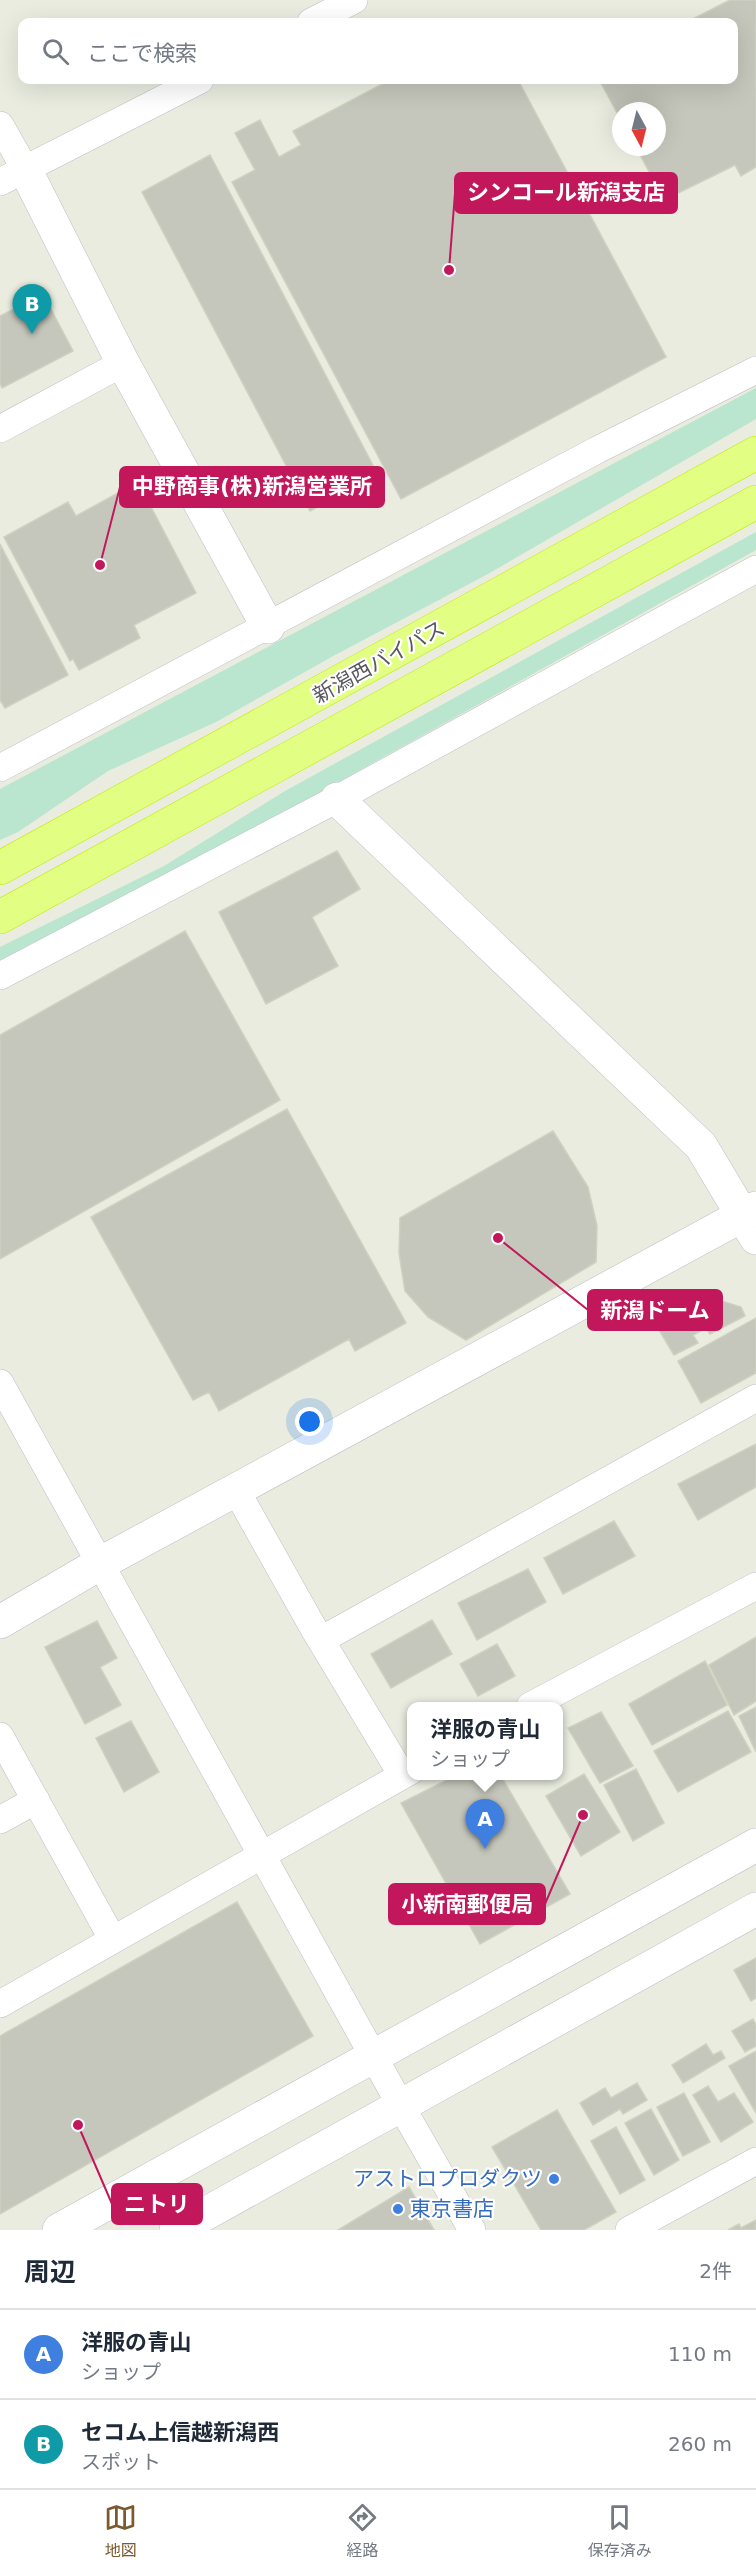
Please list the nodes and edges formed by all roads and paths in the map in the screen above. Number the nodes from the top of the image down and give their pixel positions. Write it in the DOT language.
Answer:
graph roads {
  1 [pos="354,0"];
  2 [pos="319,18"];
  3 [pos="192,84"];
  4 [pos="0,125"];
  5 [pos="12,175"];
  6 [pos="123,363"];
  7 [pos="756,370"];
  8 [pos="0,429"];
  9 [pos="756,453"];
  10 [pos="756,502"];
  11 [pos="756,569"];
  12 [pos="268,627"];
  13 [pos="0,768"];
  14 [pos="338,798"];
  15 [pos="0,868"];
  16 [pos="0,916"];
  17 [pos="0,976"];
  18 [pos="752,1220"];
  19 [pos="0,1383"];
  20 [pos="756,1398"];
  21 [pos="236,1490"];
  22 [pos="100,1563"];
  23 [pos="756,1586"];
  24 [pos="0,1622"];
  25 [pos="321,1640"];
  26 [pos="539,1702"];
  27 [pos="0,1736"];
  28 [pos="407,1772"];
  29 [pos="36,1800"];
  30 [pos="0,1820"];
  31 [pos="756,1845"];
  32 [pos="262,1856"];
  33 [pos="756,1909"];
  34 [pos="113,1940"];
  35 [pos="0,2004"];
  36 [pos="374,2056"];
  37 [pos="400,2106"];
  38 [pos="756,2161"];
  39 [pos="59,2230"];
  40 [pos="176,2230"];
  41 [pos="472,2230"];
  42 [pos="629,2230"];
  1 -- 2 [label="street"];
  3 -- 5 [label="street"];
  4 -- 5 [label="street"];
  5 -- 6 [label="street"];
  6 -- 8 [label="street"];
  6 -- 12 [label="street"];
  7 -- 12 [label="street"];
  9 -- 15 [label="highway, 新潟西バイパス"];
  10 -- 16 [label="highway, 新潟西バイパス"];
  11 -- 14 [label="street"];
  12 -- 13 [label="street"];
  14 -- 17 [label="street"];
  14 -- 18 [label="street"];
  18 -- 21 [label="street"];
  19 -- 22 [label="street"];
  20 -- 25 [label="street"];
  21 -- 22 [label="street"];
  21 -- 25 [label="street"];
  22 -- 24 [label="street"];
  22 -- 32 [label="street"];
  23 -- 26 [label="street"];
  25 -- 28 [label="street"];
  27 -- 29 [label="street"];
  28 -- 32 [label="street"];
  29 -- 30 [label="street"];
  29 -- 34 [label="street"];
  31 -- 36 [label="street"];
  32 -- 34 [label="street"];
  32 -- 36 [label="street"];
  33 -- 37 [label="street"];
  34 -- 35 [label="street"];
  36 -- 37 [label="street"];
  36 -- 39 [label="street"];
  37 -- 40 [label="street"];
  37 -- 41 [label="street"];
  38 -- 42 [label="street"];
}
